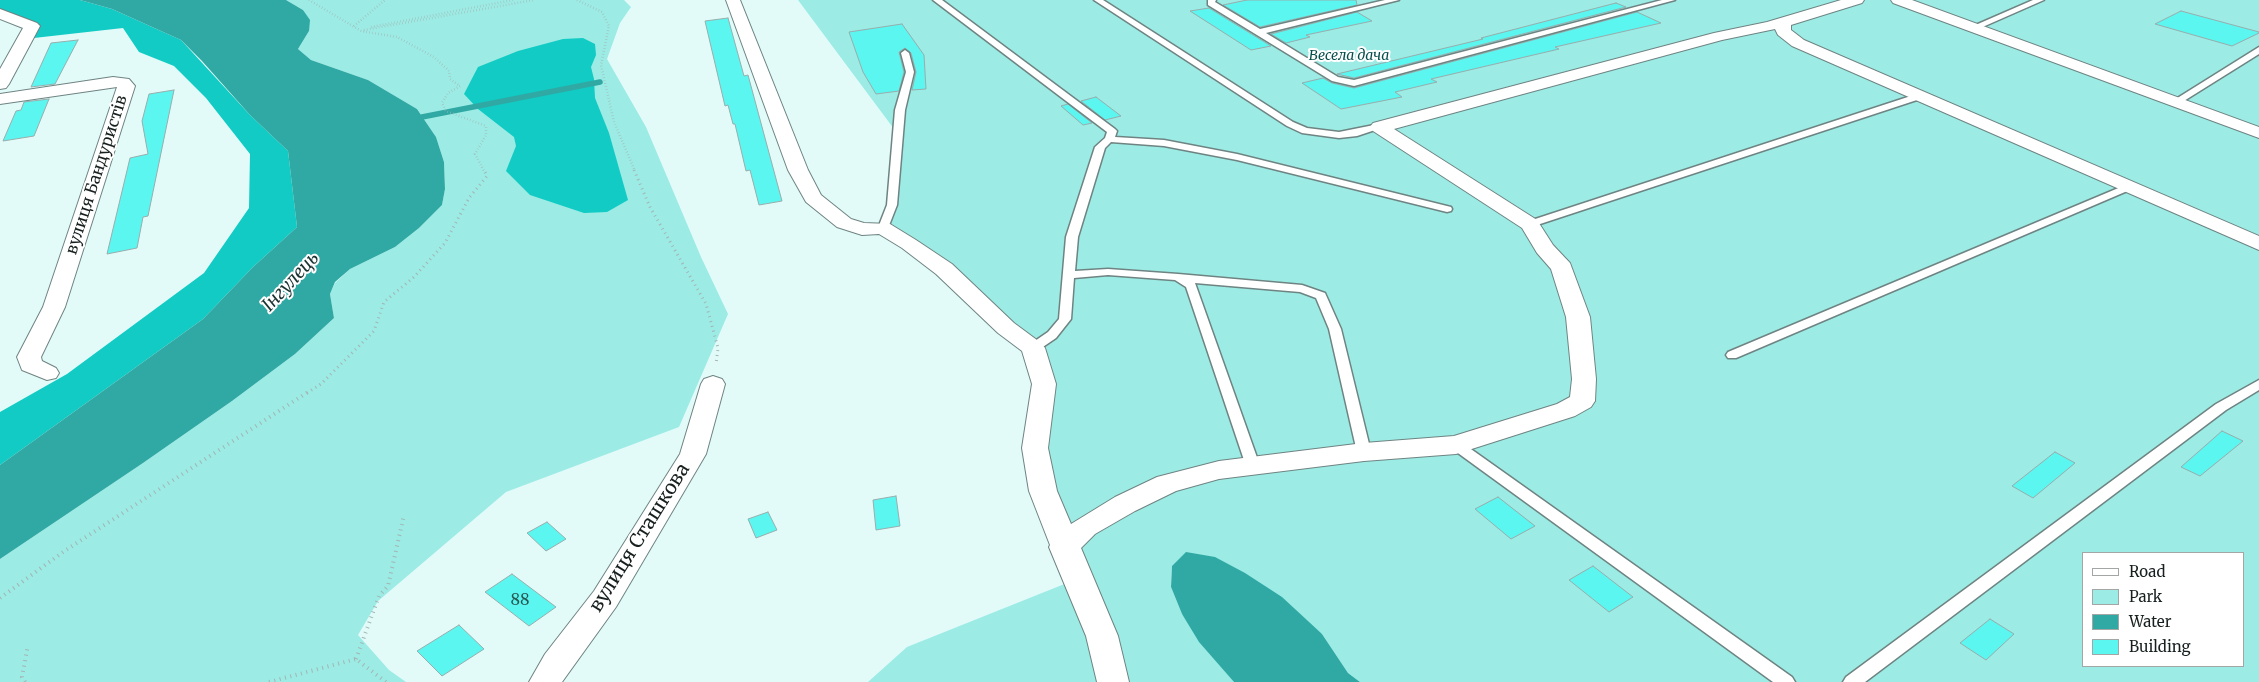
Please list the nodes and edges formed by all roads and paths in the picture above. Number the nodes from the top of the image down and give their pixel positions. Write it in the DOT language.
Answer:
graph roads {
  1 [pos="309,0"];
  2 [pos="386,0"];
  3 [pos="513,0"];
  4 [pos="534,0"];
  5 [pos="576,0"];
  6 [pos="734,0"];
  7 [pos="937,0"];
  8 [pos="1098,0"];
  9 [pos="1212,0"];
  10 [pos="1395,0"];
  11 [pos="1671,0"];
  12 [pos="1857,0"];
  13 [pos="1898,0"];
  14 [pos="2040,0"];
  15 [pos="0,14"];
  16 [pos="1784,22"];
  17 [pos="354,26"];
  18 [pos="1975,28"];
  19 [pos="360,30"];
  20 [pos="1259,32"];
  21 [pos="2259,50"];
  22 [pos="905,53"];
  23 [pos="0,84"];
  24 [pos="1920,96"];
  25 [pos="0,99"];
  26 [pos="2176,102"];
  27 [pos="1379,127"];
  28 [pos="2259,133"];
  29 [pos="1109,139"];
  30 [pos="2128,187"];
  31 [pos="1447,209"];
  32 [pos="1530,224"];
  33 [pos="883,228"];
  34 [pos="2259,244"];
  35 [pos="1068,275"];
  36 [pos="1178,277"];
  37 [pos="1034,348"];
  38 [pos="1732,355"];
  39 [pos="47,373"];
  40 [pos="712,384"];
  41 [pos="2259,384"];
  42 [pos="1456,445"];
  43 [pos="1364,452"];
  44 [pos="1253,466"];
  45 [pos="404,515"];
  46 [pos="1064,547"];
  47 [pos="0,598"];
  48 [pos="28,645"];
  49 [pos="356,659"];
  50 [pos="25,682"];
  51 [pos="269,682"];
  52 [pos="386,682"];
  53 [pos="545,682"];
  54 [pos="1113,682"];
  55 [pos="1786,682"];
  56 [pos="1852,682"];
  1 -- 17 [label="path"];
  2 -- 17 [label="path"];
  3 -- 19 [label="path"];
  4 -- 19 [label="path"];
  5 -- 40 [label="path"];
  6 -- 33 [label="street"];
  7 -- 29 [label="lane"];
  8 -- 27 [label="lane"];
  9 -- 20 [label="lane"];
  10 -- 20 [label="lane"];
  11 -- 20 [label="lane"];
  12 -- 16 [label="street"];
  13 -- 18 [label="street"];
  14 -- 18 [label="lane"];
  15 -- 23 [label="street"];
  16 -- 24 [label="street"];
  16 -- 27 [label="street"];
  17 -- 19 [label="path"];
  18 -- 26 [label="street"];
  19 -- 47 [label="path"];
  21 -- 26 [label="lane"];
  22 -- 33 [label="lane"];
  24 -- 30 [label="street"];
  24 -- 32 [label="lane"];
  25 -- 39 [label="street, вулиця Бандуристів"];
  26 -- 28 [label="street"];
  27 -- 32 [label="street"];
  29 -- 31 [label="lane"];
  29 -- 35 [label="lane"];
  30 -- 34 [label="street"];
  30 -- 38 [label="lane"];
  32 -- 42 [label="street"];
  33 -- 37 [label="street"];
  35 -- 36 [label="lane"];
  35 -- 37 [label="lane"];
  36 -- 43 [label="lane"];
  36 -- 44 [label="lane"];
  37 -- 46 [label="street"];
  40 -- 53 [label="street, вулиця Сташкова"];
  41 -- 56 [label="lane"];
  42 -- 43 [label="street"];
  42 -- 55 [label="lane"];
  43 -- 44 [label="street"];
  44 -- 46 [label="street"];
  45 -- 49 [label="path"];
  46 -- 54 [label="street"];
  48 -- 50 [label="path"];
  49 -- 51 [label="path"];
  49 -- 52 [label="path"];
}
